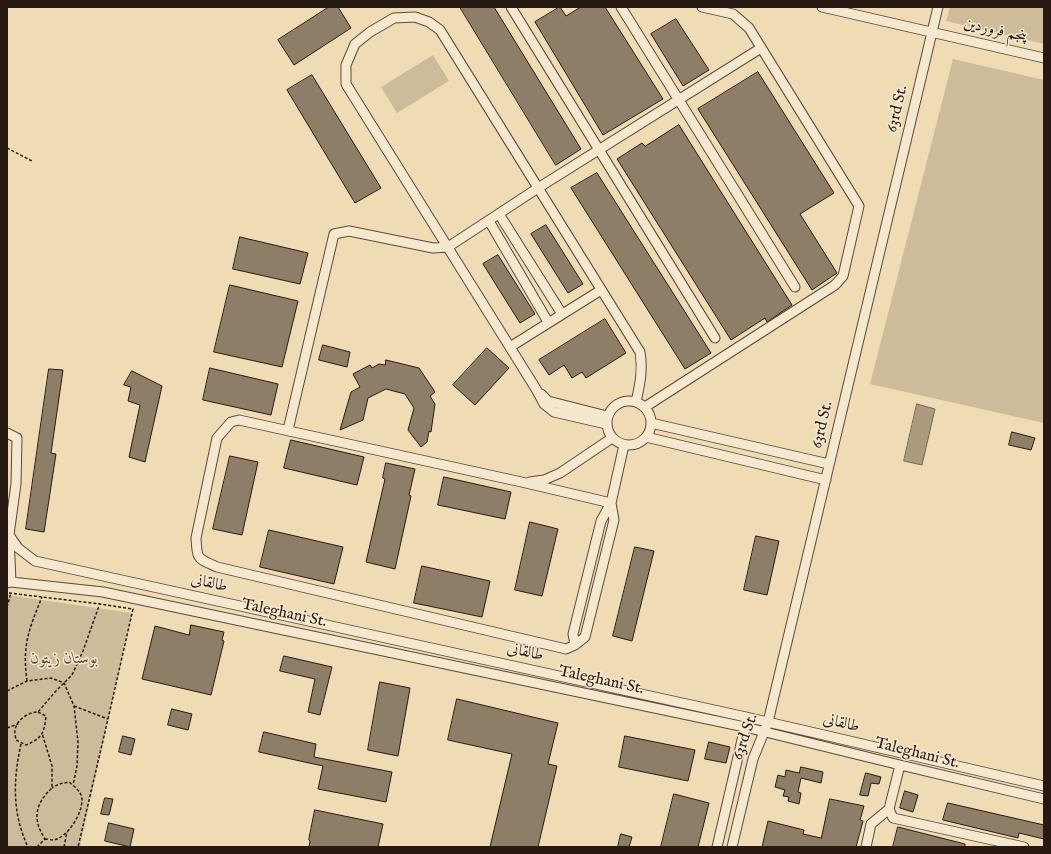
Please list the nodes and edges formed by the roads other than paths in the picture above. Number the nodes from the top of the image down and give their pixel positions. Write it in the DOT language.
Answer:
graph roads {
  1 [pos="511,7"];
  2 [pos="621,7"];
  3 [pos="702,7"];
  4 [pos="822,7"];
  5 [pos="938,7"];
  6 [pos="932,32"];
  7 [pos="761,48"];
  8 [pos="1044,58"];
  9 [pos="678,100"];
  10 [pos="599,150"];
  11 [pos="538,188"];
  12 [pos="499,214"];
  13 [pos="489,221"];
  14 [pos="448,247"];
  15 [pos="795,287"];
  16 [pos="601,290"];
  17 [pos="562,314"];
  18 [pos="548,322"];
  19 [pos="715,338"];
  20 [pos="510,346"];
  21 [pos="636,402"];
  22 [pos="645,407"];
  23 [pos="607,420"];
  24 [pos="652,423"];
  25 [pos="288,430"];
  26 [pos="7,433"];
  27 [pos="646,437"];
  28 [pos="612,438"];
  29 [pos="624,445"];
  30 [pos="829,464"];
  31 [pos="826,480"];
  32 [pos="526,483"];
  33 [pos="610,503"];
  34 [pos="9,535"];
  35 [pos="9,582"];
  36 [pos="768,722"];
  37 [pos="745,727"];
  38 [pos="764,731"];
  39 [pos="900,766"];
  40 [pos="1044,786"];
  41 [pos="1044,799"];
  42 [pos="888,809"];
  43 [pos="717,847"];
  44 [pos="732,847"];
  45 [pos="866,847"];
  46 [pos="1024,847"];
  1 -- 10 [label="street"];
  2 -- 9 [label="street"];
  3 -- 7 [label="street"];
  4 -- 6 [label="street, پنجم فروردین"];
  5 -- 6 [label="street, 63rd St."];
  6 -- 8 [label="street, پنجم فروردین"];
  6 -- 30 [label="street, 63rd St."];
  7 -- 9 [label="street"];
  7 -- 22 [label="street"];
  9 -- 10 [label="street"];
  9 -- 15 [label="street"];
  10 -- 11 [label="street"];
  10 -- 19 [label="street"];
  11 -- 12 [label="street"];
  11 -- 14 [label="street"];
  11 -- 16 [label="street"];
  12 -- 13 [label="street"];
  12 -- 17 [label="street"];
  13 -- 14 [label="street"];
  13 -- 18 [label="street"];
  14 -- 20 [label="street"];
  14 -- 25 [label="street"];
  16 -- 17 [label="street"];
  16 -- 21 [label="street"];
  17 -- 18 [label="street"];
  18 -- 20 [label="street"];
  20 -- 23 [label="street"];
  21 -- 22 [label="street"];
  21 -- 23 [label="street"];
  22 -- 24 [label="street"];
  23 -- 28 [label="street"];
  24 -- 27 [label="street"];
  24 -- 30 [label="street"];
  25 -- 32 [label="street"];
  25 -- 33 [label="street"];
  26 -- 34 [label="street"];
  27 -- 29 [label="street"];
  27 -- 31 [label="street"];
  28 -- 29 [label="street"];
  28 -- 32 [label="street"];
  29 -- 33 [label="street"];
  30 -- 31 [label="street, 63rd St."];
  31 -- 36 [label="street, 63rd St."];
  32 -- 33 [label="street"];
  34 -- 35 [label="street"];
  34 -- 36 [label="street, طالقانی"];
  35 -- 37 [label="street, Taleghani St."];
  36 -- 38 [label="street, 63rd St."];
  36 -- 40 [label="street, طالقانی"];
  37 -- 38 [label="street, Taleghani St."];
  37 -- 43 [label="street"];
  38 -- 39 [label="street, Taleghani St."];
  38 -- 44 [label="street, 63rd St."];
  39 -- 41 [label="street, Taleghani St."];
  39 -- 42 [label="street"];
  42 -- 45 [label="street"];
  42 -- 46 [label="street"];
}
